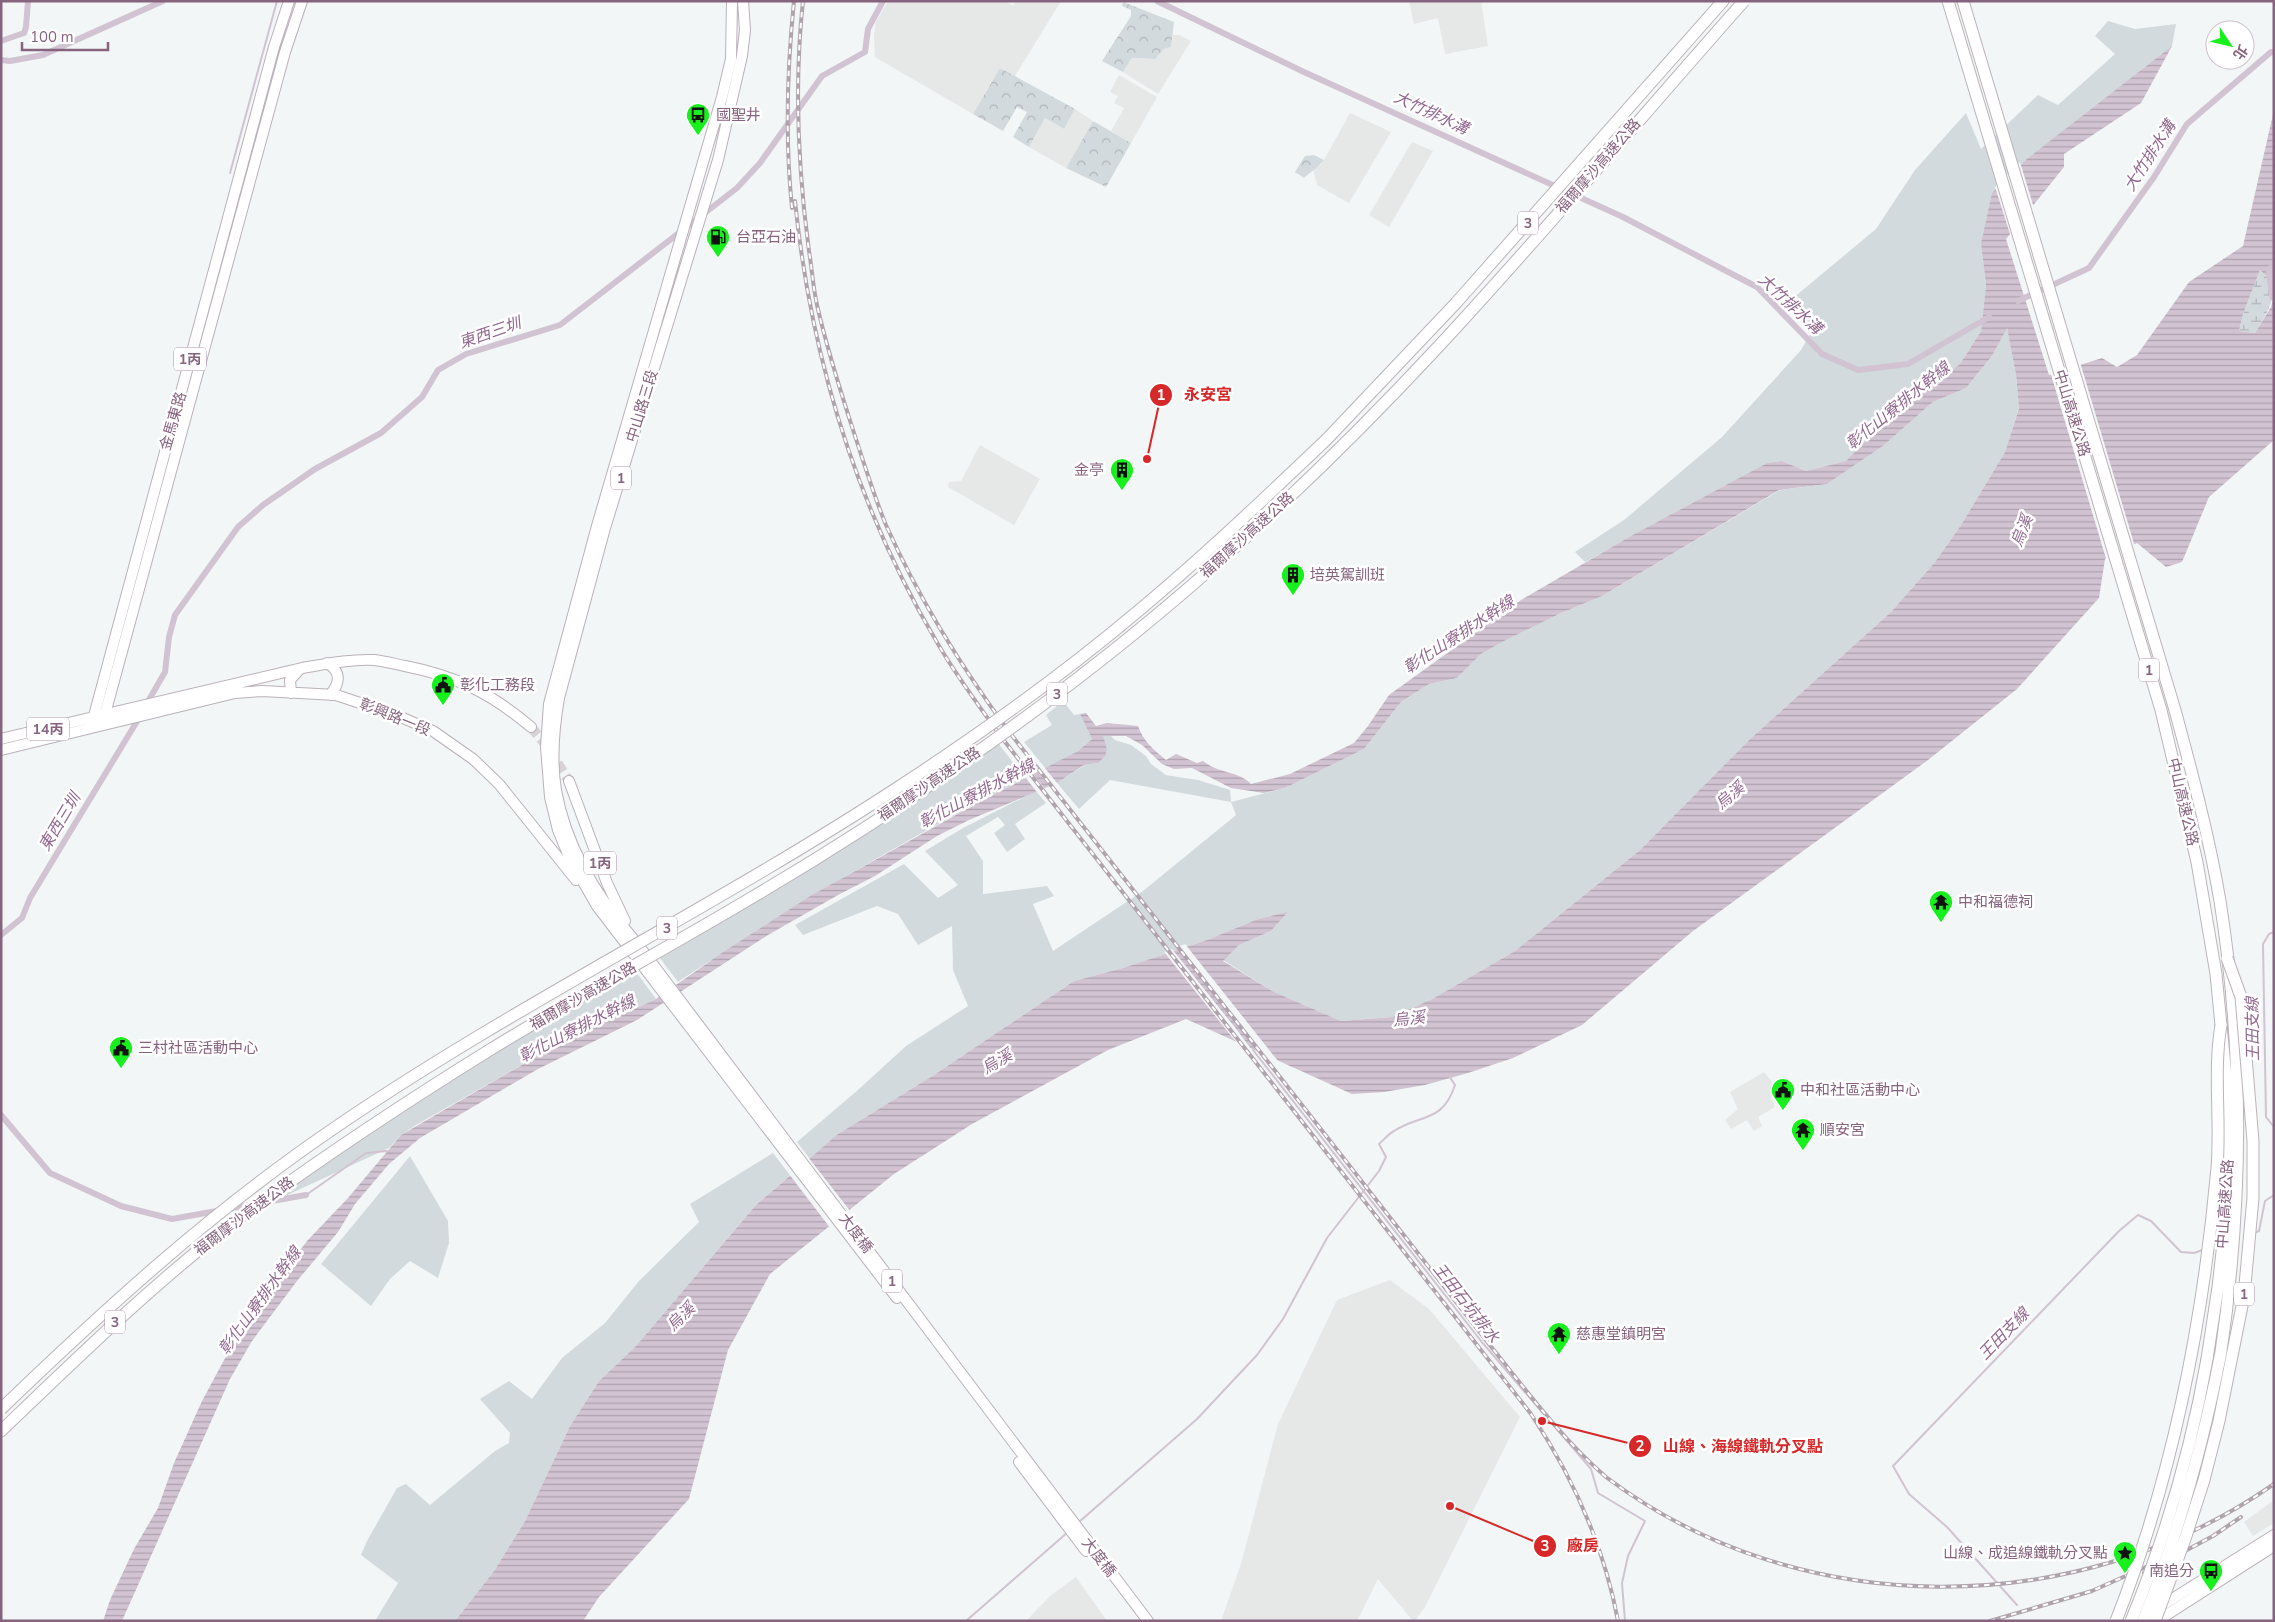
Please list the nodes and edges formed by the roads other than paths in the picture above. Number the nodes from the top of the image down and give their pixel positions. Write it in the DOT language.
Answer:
graph roads {
  1 [pos="289,1"];
  2 [pos="302,1"];
  3 [pos="732,1"];
  4 [pos="743,1"];
  5 [pos="1723,1"];
  6 [pos="1744,1"];
  7 [pos="1948,1"];
  8 [pos="1964,1"];
  9 [pos="702,156"];
  10 [pos="720,160"];
  11 [pos="659,332"];
  12 [pos="328,663"];
  13 [pos="302,668"];
  14 [pos="291,693"];
  15 [pos="330,695"];
  16 [pos="145,710"];
  17 [pos="105,714"];
  18 [pos="92,722"];
  19 [pos="102,725"];
  20 [pos="531,727"];
  21 [pos="1,739"];
  22 [pos="1,750"];
  23 [pos="569,781"];
  24 [pos="597,906"];
  25 [pos="636,942"];
  26 [pos="2227,958"];
  27 [pos="2222,1025"];
  28 [pos="1,1409"];
  29 [pos="1,1431"];
  30 [pos="2274,1535"];
  31 [pos="2274,1546"];
  32 [pos="1140,1621"];
  33 [pos="1148,1621"];
  34 [pos="2116,1621"];
  35 [pos="2131,1621"];
  36 [pos="2141,1621"];
  37 [pos="2156,1621"];
  1 -- 18 [label="main road, 金馬東路 / 1丙"];
  2 -- 17 [label="main road, 金馬東路 / 1丙"];
  3 -- 9 [label="main road, 中山路三段 / 1"];
  4 -- 10 [label="main road, 中山路三段 / 1"];
  5 -- 28 [label="highway, 福爾摩沙高速公路 / 3, bridge"];
  6 -- 29 [label="highway, 福爾摩沙高速公路 / 3, bridge"];
  7 -- 27 [label="highway, 中山高速公路 / 1"];
  8 -- 26 [label="highway, 中山高速公路 / 1"];
  9 -- 10 [label="main road"];
  9 -- 11 [label="main road, 中山路三段 / 1"];
  10 -- 11 [label="main road, 中山路三段 / 1"];
  11 -- 24 [label="main road, 中山路三段 / 1"];
  11 -- 25 [label="main road, 中山路三段 / 1"];
  12 -- 13 [label="main road, 彰興路一段 / 1丙"];
  12 -- 15 [label="main road"];
  12 -- 20 [label="main road, 彰興路一段 / 1丙"];
  13 -- 14 [label="main road"];
  13 -- 16 [label="main road, 彰興路一段 / 1丙"];
  14 -- 15 [label="main road, 彰興路一段 / 1丙"];
  14 -- 16 [label="main road, 彰興路一段 / 1丙"];
  15 -- 24 [label="main road, 彰興路一段 / 1丙"];
  16 -- 17 [label="main road, 彰興路一段 / 1丙"];
  16 -- 19 [label="main road, 彰興路一段 / 1丙"];
  17 -- 18 [label="main road, 彰興路一段 / 1丙"];
  17 -- 19 [label="main road, 金馬東路 / 1丙"];
  18 -- 19 [label="main road, 彰興路一段 / 1丙"];
  18 -- 21 [label="main road, 彰興路一段 / 14丙"];
  18 -- 22 [label="main road, 彰興路一段 / 14丙"];
  23 -- 25 [label="main road, 1丙"];
  24 -- 32 [label="main road, 大度橋 / 1, bridge"];
  25 -- 33 [label="main road, 大度橋 / 1, bridge"];
  26 -- 36 [label="highway, 中山高速公路 / 1, bridge"];
  26 -- 37 [label="highway, 中山高速公路 / 1, bridge"];
  27 -- 34 [label="highway, bridge"];
  27 -- 35 [label="highway, 中山高速公路 / 1, bridge"];
  30 -- 36 [label="main road, 1"];
  31 -- 37 [label="main road, 1"];
}
